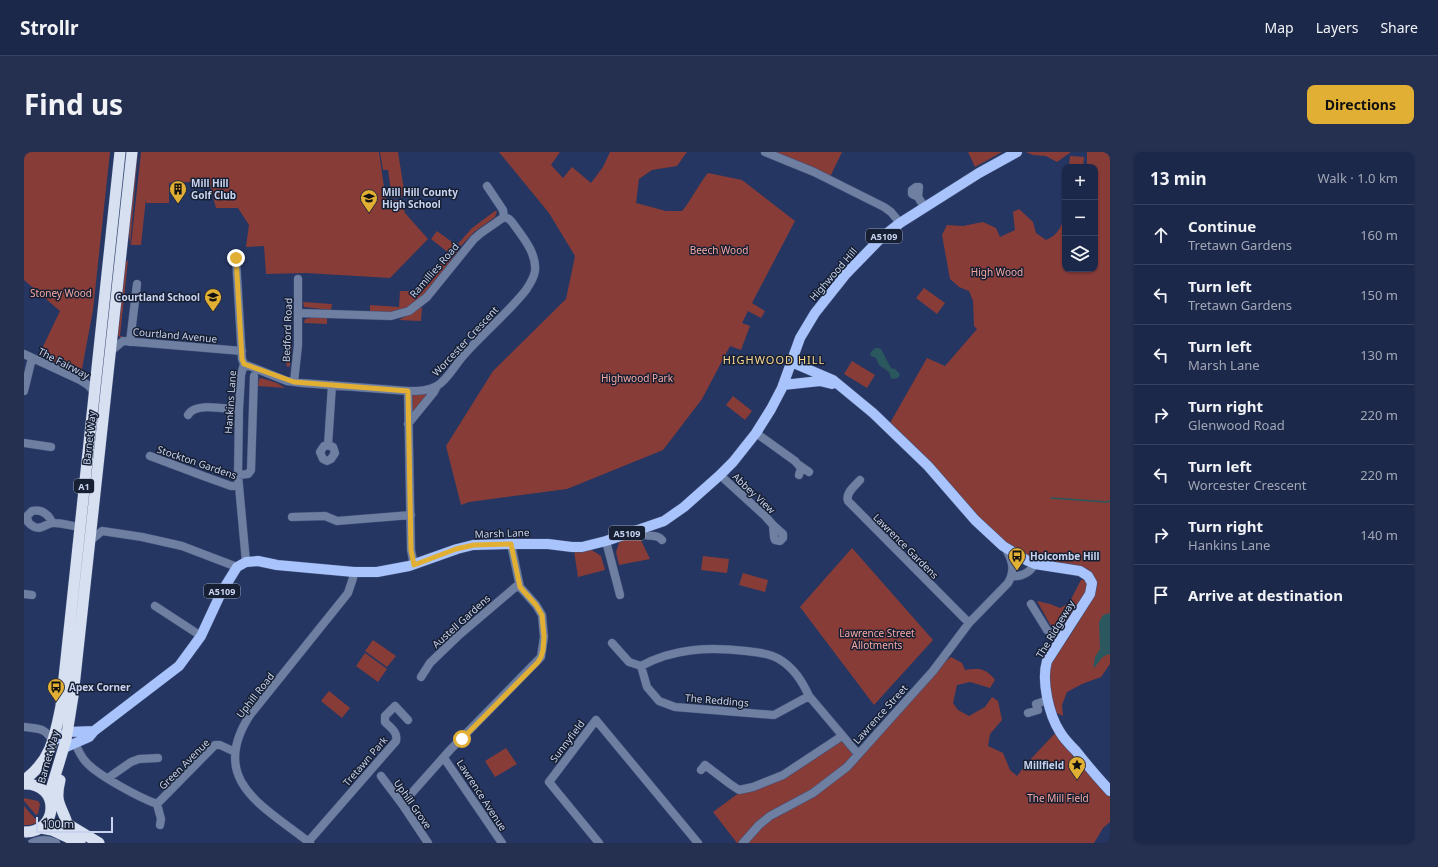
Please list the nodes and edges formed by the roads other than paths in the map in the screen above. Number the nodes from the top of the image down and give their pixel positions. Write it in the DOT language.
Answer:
graph roads {
  1 [pos="120,152"];
  2 [pos="132,152"];
  3 [pos="765,152"];
  4 [pos="1017,152"];
  5 [pos="487,186"];
  6 [pos="918,197"];
  7 [pos="925,208"];
  8 [pos="504,217"];
  9 [pos="900,223"];
  10 [pos="236,258"];
  11 [pos="298,280"];
  12 [pos="137,284"];
  13 [pos="298,313"];
  14 [pos="127,342"];
  15 [pos="242,351"];
  16 [pos="110,352"];
  17 [pos="24,354"];
  18 [pos="32,358"];
  19 [pos="791,362"];
  20 [pos="244,364"];
  21 [pos="254,376"];
  22 [pos="785,380"];
  23 [pos="294,382"];
  24 [pos="838,385"];
  25 [pos="332,386"];
  26 [pos="437,386"];
  27 [pos="24,391"];
  28 [pos="408,391"];
  29 [pos="94,392"];
  30 [pos="239,410"];
  31 [pos="188,414"];
  32 [pos="408,424"];
  33 [pos="756,433"];
  34 [pos="24,443"];
  35 [pos="328,445"];
  36 [pos="51,447"];
  37 [pos="150,456"];
  38 [pos="799,465"];
  39 [pos="809,472"];
  40 [pos="238,475"];
  41 [pos="720,475"];
  42 [pos="799,475"];
  43 [pos="860,480"];
  44 [pos="239,486"];
  45 [pos="411,515"];
  46 [pos="292,517"];
  47 [pos="52,522"];
  48 [pos="80,526"];
  49 [pos="773,526"];
  50 [pos="641,529"];
  51 [pos="662,540"];
  52 [pos="90,541"];
  53 [pos="606,541"];
  54 [pos="511,544"];
  55 [pos="1003,546"];
  56 [pos="1035,564"];
  57 [pos="241,565"];
  58 [pos="414,565"];
  59 [pos="354,572"];
  60 [pos="1012,576"];
  61 [pos="519,584"];
  62 [pos="620,595"];
  63 [pos="1032,604"];
  64 [pos="155,606"];
  65 [pos="969,623"];
  66 [pos="201,636"];
  67 [pos="1061,639"];
  68 [pos="612,643"];
  69 [pos="641,666"];
  70 [pos="422,677"];
  71 [pos="809,696"];
  72 [pos="1048,700"];
  73 [pos="1028,713"];
  74 [pos="58,720"];
  75 [pos="408,720"];
  76 [pos="24,727"];
  77 [pos="41,729"];
  78 [pos="94,731"];
  79 [pos="68,732"];
  80 [pos="842,736"];
  81 [pos="53,741"];
  82 [pos="75,743"];
  83 [pos="64,748"];
  84 [pos="235,752"];
  85 [pos="858,754"];
  86 [pos="158,758"];
  87 [pos="444,758"];
  88 [pos="701,770"];
  89 [pos="381,776"];
  90 [pos="108,778"];
  91 [pos="24,782"];
  92 [pos="1110,791"];
  93 [pos="49,796"];
  94 [pos="157,804"];
  95 [pos="402,804"];
  96 [pos="52,808"];
  97 [pos="160,825"];
  98 [pos="68,826"];
  99 [pos="41,828"];
  100 [pos="27,836"];
  101 [pos="309,842"];
  102 [pos="56,843"];
  103 [pos="80,843"];
  104 [pos="99,843"];
  105 [pos="428,843"];
  106 [pos="502,843"];
  107 [pos="599,843"];
  108 [pos="698,843"];
  109 [pos="743,843"];
  1 -- 29 [label="highway, Barnet Way / A1"];
  2 -- 16 [label="highway, Barnet Way / A1"];
  3 -- 9 [label="street"];
  4 -- 7 [label="main road, Highwood Hill / A5109"];
  5 -- 8 [label="street"];
  6 -- 7 [label="street"];
  7 -- 9 [label="main road, Highwood Hill / A5109"];
  8 -- 13 [label="street, Ramillies Road"];
  8 -- 26 [label="street, Worcester Crescent"];
  9 -- 19 [label="main road, Highwood Hill / A5109"];
  10 -- 15 [label="street, Hankins Lane"];
  11 -- 13 [label="street, Bedford Road"];
  12 -- 14 [label="street"];
  13 -- 23 [label="street, Bedford Road"];
  14 -- 15 [label="street, Courtland Avenue"];
  14 -- 16 [label="street, Courtland Avenue"];
  15 -- 20 [label="street, Hankins Lane"];
  16 -- 52 [label="highway, Barnet Way / A1"];
  17 -- 18 [label="street, The Fairway"];
  18 -- 27 [label="street"];
  18 -- 29 [label="street, The Fairway"];
  19 -- 22 [label="main road, Marsh Lane / A5109"];
  19 -- 24 [label="main road"];
  20 -- 23 [label="street, Worcester Crescent"];
  20 -- 30 [label="street, Hankins Lane"];
  21 -- 40 [label="street"];
  22 -- 24 [label="main road"];
  22 -- 33 [label="main road, Marsh Lane / A5109"];
  23 -- 25 [label="street, Worcester Crescent"];
  24 -- 55 [label="main road"];
  25 -- 28 [label="street, Worcester Crescent"];
  25 -- 35 [label="street"];
  26 -- 28 [label="street, Worcester Crescent"];
  26 -- 32 [label="street"];
  28 -- 32 [label="street"];
  29 -- 48 [label="highway, Barnet Way / A1"];
  30 -- 31 [label="street"];
  30 -- 40 [label="street, Hankins Lane"];
  32 -- 45 [label="street"];
  33 -- 38 [label="street"];
  33 -- 41 [label="main road, Marsh Lane / A5109"];
  34 -- 36 [label="street"];
  37 -- 44 [label="street, Stockton Gardens"];
  38 -- 39 [label="street"];
  38 -- 42 [label="street"];
  40 -- 44 [label="street, Hankins Lane"];
  41 -- 49 [label="street, Abbey View"];
  41 -- 50 [label="main road, Marsh Lane / A5109"];
  43 -- 65 [label="street, Lawrence Gardens"];
  44 -- 57 [label="street, Hankins Lane"];
  45 -- 46 [label="street"];
  45 -- 58 [label="street"];
  47 -- 48 [label="street"];
  48 -- 74 [label="highway, Barnet Way / A1"];
  50 -- 51 [label="street"];
  50 -- 53 [label="main road, Marsh Lane / A5109"];
  52 -- 57 [label="street"];
  52 -- 79 [label="highway, Barnet Way / A1"];
  53 -- 54 [label="main road, Marsh Lane / A5109"];
  53 -- 62 [label="street"];
  54 -- 58 [label="main road, Marsh Lane / A5109"];
  54 -- 61 [label="street"];
  55 -- 56 [label="main road, The Ridgeway"];
  55 -- 60 [label="street"];
  56 -- 60 [label="street"];
  56 -- 67 [label="main road, The Ridgeway"];
  57 -- 59 [label="main road, Marsh Lane / A5109"];
  57 -- 66 [label="main road, A5109"];
  58 -- 59 [label="main road, Marsh Lane / A5109"];
  59 -- 84 [label="street, Uphill Road"];
  60 -- 65 [label="street, Lawrence Street"];
  61 -- 70 [label="street, Austell Gardens"];
  61 -- 87 [label="street"];
  63 -- 67 [label="street"];
  64 -- 66 [label="street"];
  65 -- 85 [label="street, Lawrence Street"];
  66 -- 78 [label="main road, A5109"];
  67 -- 72 [label="main road, The Ridgeway"];
  68 -- 69 [label="street"];
  69 -- 71 [label="street"];
  69 -- 71 [label="street, The Reddings"];
  71 -- 80 [label="street"];
  72 -- 73 [label="street"];
  72 -- 92 [label="main road, The Ridgeway"];
  74 -- 77 [label="street"];
  74 -- 81 [label="highway, Barnet Way / A1"];
  75 -- 101 [label="street, Tretawn Park"];
  76 -- 77 [label="street"];
  77 -- 81 [label="street"];
  78 -- 79 [label="main road"];
  78 -- 82 [label="main road, A5109"];
  79 -- 81 [label="main road"];
  79 -- 83 [label="highway, Barnet Way / A1"];
  80 -- 85 [label="street"];
  80 -- 88 [label="street"];
  81 -- 91 [label="highway, Barnet Way / A1"];
  82 -- 83 [label="main road, A5109"];
  82 -- 90 [label="street"];
  83 -- 93 [label="highway, Barnet Way / A1"];
  83 -- 98 [label="highway, A1"];
  84 -- 94 [label="street, Green Avenue"];
  84 -- 101 [label="street, Uphill Road"];
  85 -- 109 [label="street, Lawrence Street"];
  86 -- 90 [label="street"];
  87 -- 95 [label="street"];
  87 -- 106 [label="street, Lawrence Avenue"];
  89 -- 95 [label="street, Uphill Grove"];
  90 -- 94 [label="street"];
  91 -- 93 [label="highway"];
  93 -- 96 [label="highway"];
  94 -- 97 [label="street"];
  95 -- 105 [label="street, Uphill Grove"];
  96 -- 98 [label="highway"];
  96 -- 99 [label="highway"];
  98 -- 104 [label="highway"];
  99 -- 100 [label="highway"];
  99 -- 103 [label="highway"];
  100 -- 102 [label="street"];
  107 -- 108 [label="street, Sunnyfield"];
}
